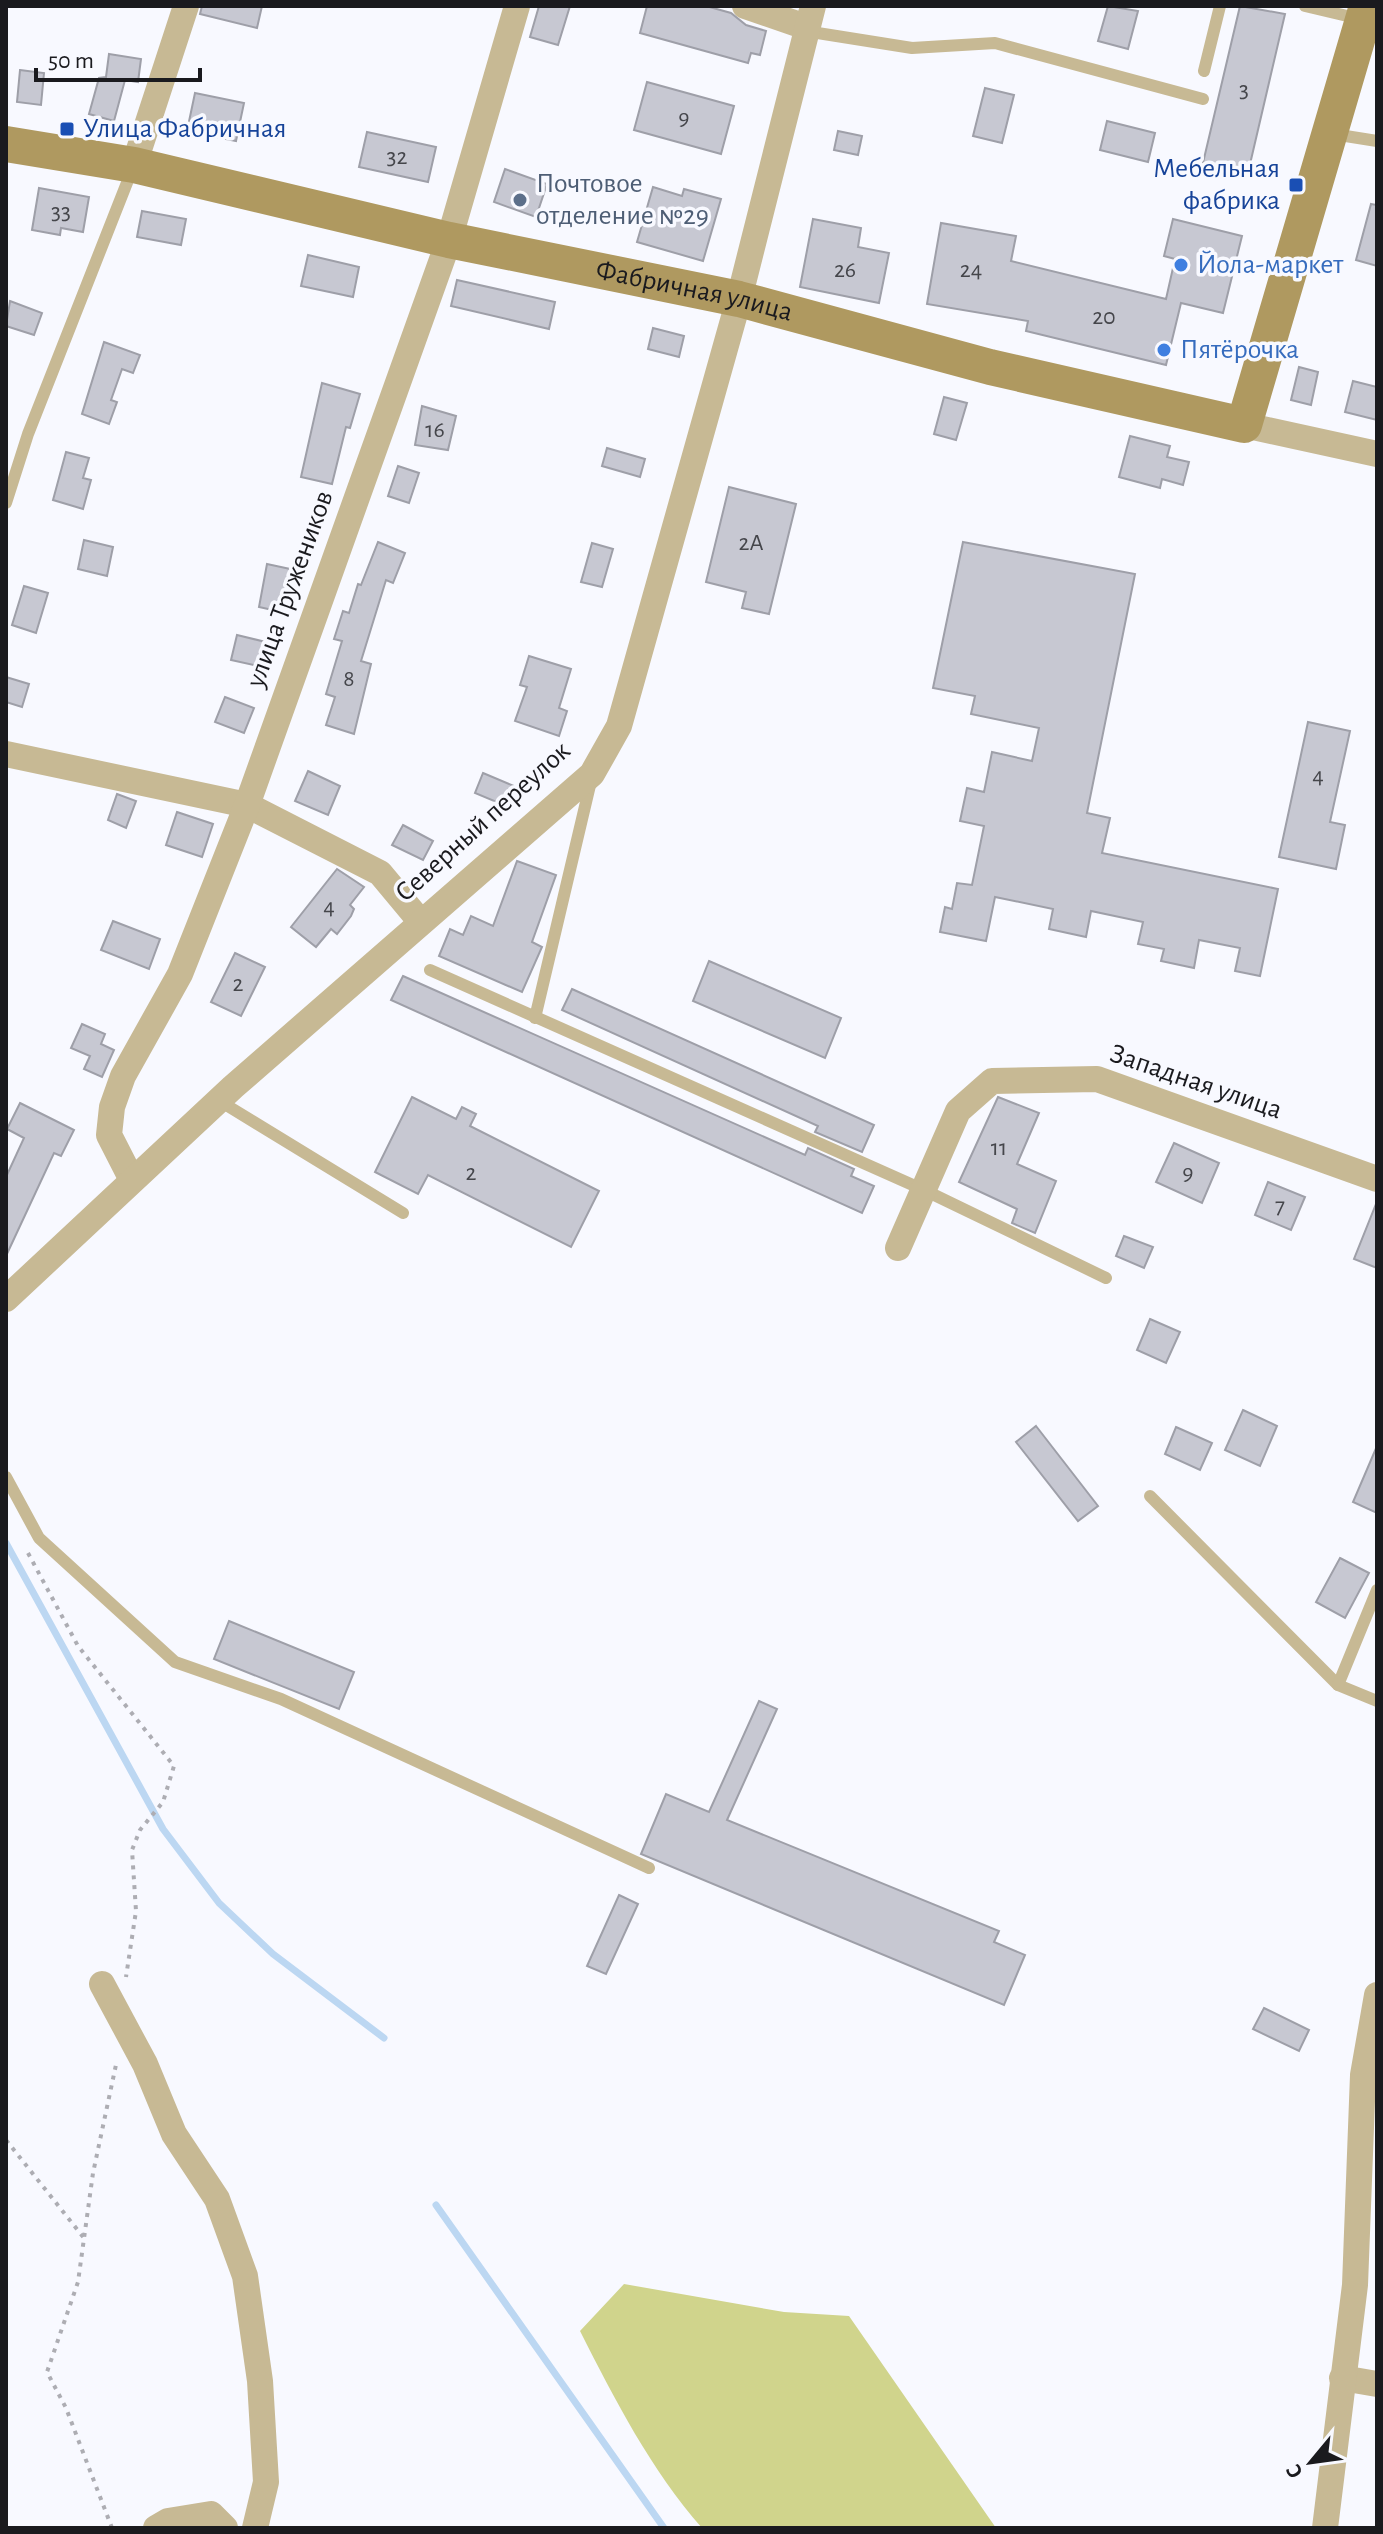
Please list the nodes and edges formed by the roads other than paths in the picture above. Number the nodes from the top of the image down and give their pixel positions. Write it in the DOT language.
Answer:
graph roads {
  1 [pos="186,6"];
  2 [pos="517,6"];
  3 [pos="745,6"];
  4 [pos="1220,6"];
  5 [pos="1305,6"];
  6 [pos="1365,13"];
  7 [pos="808,21"];
  8 [pos="1204,71"];
  9 [pos="1203,99"];
  10 [pos="1330,134"];
  11 [pos="1377,141"];
  12 [pos="6,144"];
  13 [pos="134,165"];
  14 [pos="449,240"];
  15 [pos="739,299"];
  16 [pos="1244,425"];
  17 [pos="1377,454"];
  18 [pos="6,503"];
  19 [pos="6,754"];
  20 [pos="592,774"];
  21 [pos="247,805"];
  22 [pos="420,921"];
  23 [pos="430,970"];
  24 [pos="535,1018"];
  25 [pos="218,1100"];
  26 [pos="131,1178"];
  27 [pos="1377,1179"];
  28 [pos="924,1190"];
  29 [pos="403,1213"];
  30 [pos="898,1248"];
  31 [pos="1106,1278"];
  32 [pos="6,1299"];
  33 [pos="6,1477"];
  34 [pos="1150,1496"];
  35 [pos="1377,1590"];
  36 [pos="1338,1685"];
  37 [pos="1377,1701"];
  38 [pos="649,1868"];
  39 [pos="102,1984"];
  40 [pos="1377,1995"];
  41 [pos="1368,2205"];
  42 [pos="1342,2378"];
  43 [pos="1377,2384"];
  44 [pos="218,2521"];
  45 [pos="156,2528"];
  46 [pos="255,2528"];
  47 [pos="1325,2528"];
  1 -- 13 [label="street"];
  2 -- 14 [label="street, улица Тружеников"];
  3 -- 7 [label="street"];
  4 -- 8 [label="lane"];
  5 -- 6 [label="lane"];
  6 -- 10 [label="street"];
  7 -- 9 [label="lane"];
  7 -- 15 [label="street, Северный переулок"];
  10 -- 11 [label="lane"];
  10 -- 16 [label="street"];
  12 -- 13 [label="street, Фабричная улица"];
  13 -- 14 [label="street, Фабричная улица"];
  13 -- 18 [label="lane"];
  14 -- 15 [label="street, Фабричная улица"];
  14 -- 21 [label="street, улица Тружеников"];
  15 -- 16 [label="street, Фабричная улица"];
  15 -- 20 [label="street, Северный переулок"];
  16 -- 17 [label="street, Фабричная улица"];
  19 -- 21 [label="street"];
  20 -- 22 [label="street, Северный переулок"];
  20 -- 24 [label="lane"];
  21 -- 22 [label="street"];
  21 -- 26 [label="street, улица Тружеников"];
  22 -- 25 [label="street, Северный переулок"];
  23 -- 24 [label="lane"];
  24 -- 28 [label="lane"];
  25 -- 26 [label="street, Северный переулок"];
  25 -- 29 [label="lane"];
  26 -- 32 [label="street, Северный переулок"];
  27 -- 28 [label="street, Западная улица"];
  28 -- 30 [label="street, Западная улица"];
  28 -- 31 [label="lane"];
  33 -- 38 [label="lane"];
  34 -- 36 [label="lane"];
  35 -- 36 [label="lane"];
  36 -- 37 [label="lane"];
  39 -- 46 [label="street"];
  40 -- 41 [label="street"];
  41 -- 42 [label="street"];
  42 -- 43 [label="street"];
  42 -- 47 [label="street"];
  44 -- 45 [label="street"];
}
